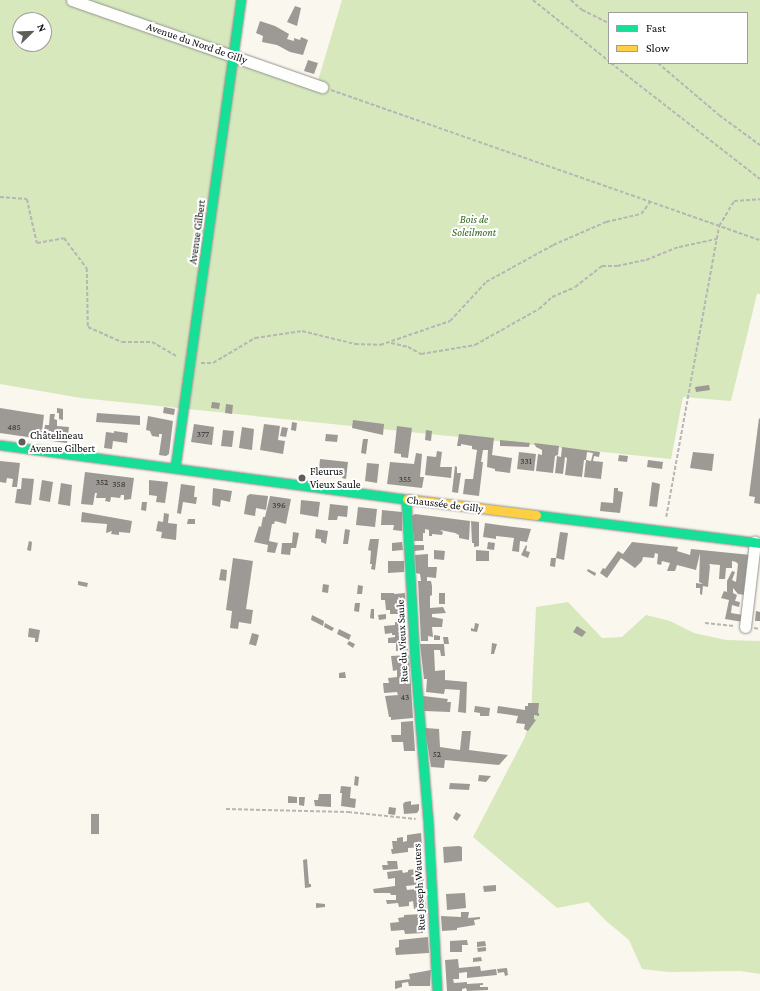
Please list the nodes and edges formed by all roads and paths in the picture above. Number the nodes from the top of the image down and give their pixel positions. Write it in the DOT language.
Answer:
graph roads {
  1 [pos="72,0"];
  2 [pos="241,0"];
  3 [pos="533,0"];
  4 [pos="571,0"];
  5 [pos="608,23"];
  6 [pos="234,55"];
  7 [pos="608,60"];
  8 [pos="613,64"];
  9 [pos="659,64"];
  10 [pos="322,87"];
  11 [pos="760,145"];
  12 [pos="760,179"];
  13 [pos="0,197"];
  14 [pos="760,199"];
  15 [pos="650,202"];
  16 [pos="719,226"];
  17 [pos="717,239"];
  18 [pos="760,240"];
  19 [pos="389,342"];
  20 [pos="190,364"];
  21 [pos="0,445"];
  22 [pos="175,468"];
  23 [pos="406,499"];
  24 [pos="664,531"];
  25 [pos="758,542"];
  26 [pos="705,623"];
  27 [pos="745,627"];
  28 [pos="760,629"];
  29 [pos="424,782"];
  30 [pos="226,809"];
  31 [pos="428,820"];
  32 [pos="437,991"];
  1 -- 6 [label="street, Avenue du Nord de Gilly"];
  2 -- 6 [label="street, Avenue Gilbert"];
  3 -- 7 [label="path"];
  4 -- 5 [label="path"];
  6 -- 10 [label="street, Avenue du Nord de Gilly"];
  6 -- 20 [label="street, Avenue Gilbert"];
  8 -- 12 [label="path"];
  9 -- 11 [label="path"];
  10 -- 15 [label="path"];
  13 -- 20 [label="path"];
  14 -- 16 [label="path"];
  15 -- 16 [label="path"];
  15 -- 19 [label="path"];
  16 -- 17 [label="path"];
  16 -- 18 [label="path"];
  17 -- 19 [label="path"];
  17 -- 24 [label="path"];
  19 -- 20 [label="path"];
  20 -- 22 [label="street, Avenue Gilbert"];
  21 -- 22 [label="street, Chaussée de Gilly"];
  22 -- 23 [label="street, Chaussée de Gilly"];
  23 -- 24 [label="street, Chaussée de Gilly"];
  23 -- 29 [label="street, Rue du Vieux Saule"];
  24 -- 25 [label="street, Chaussée de Gilly"];
  25 -- 27 [label="street, Chaussée de Gilly"];
  26 -- 27 [label="path"];
  27 -- 28 [label="path"];
  29 -- 31 [label="street, Rue Joseph Wauters"];
  30 -- 31 [label="path"];
  31 -- 32 [label="street, Rue Joseph Wauters"];
}
